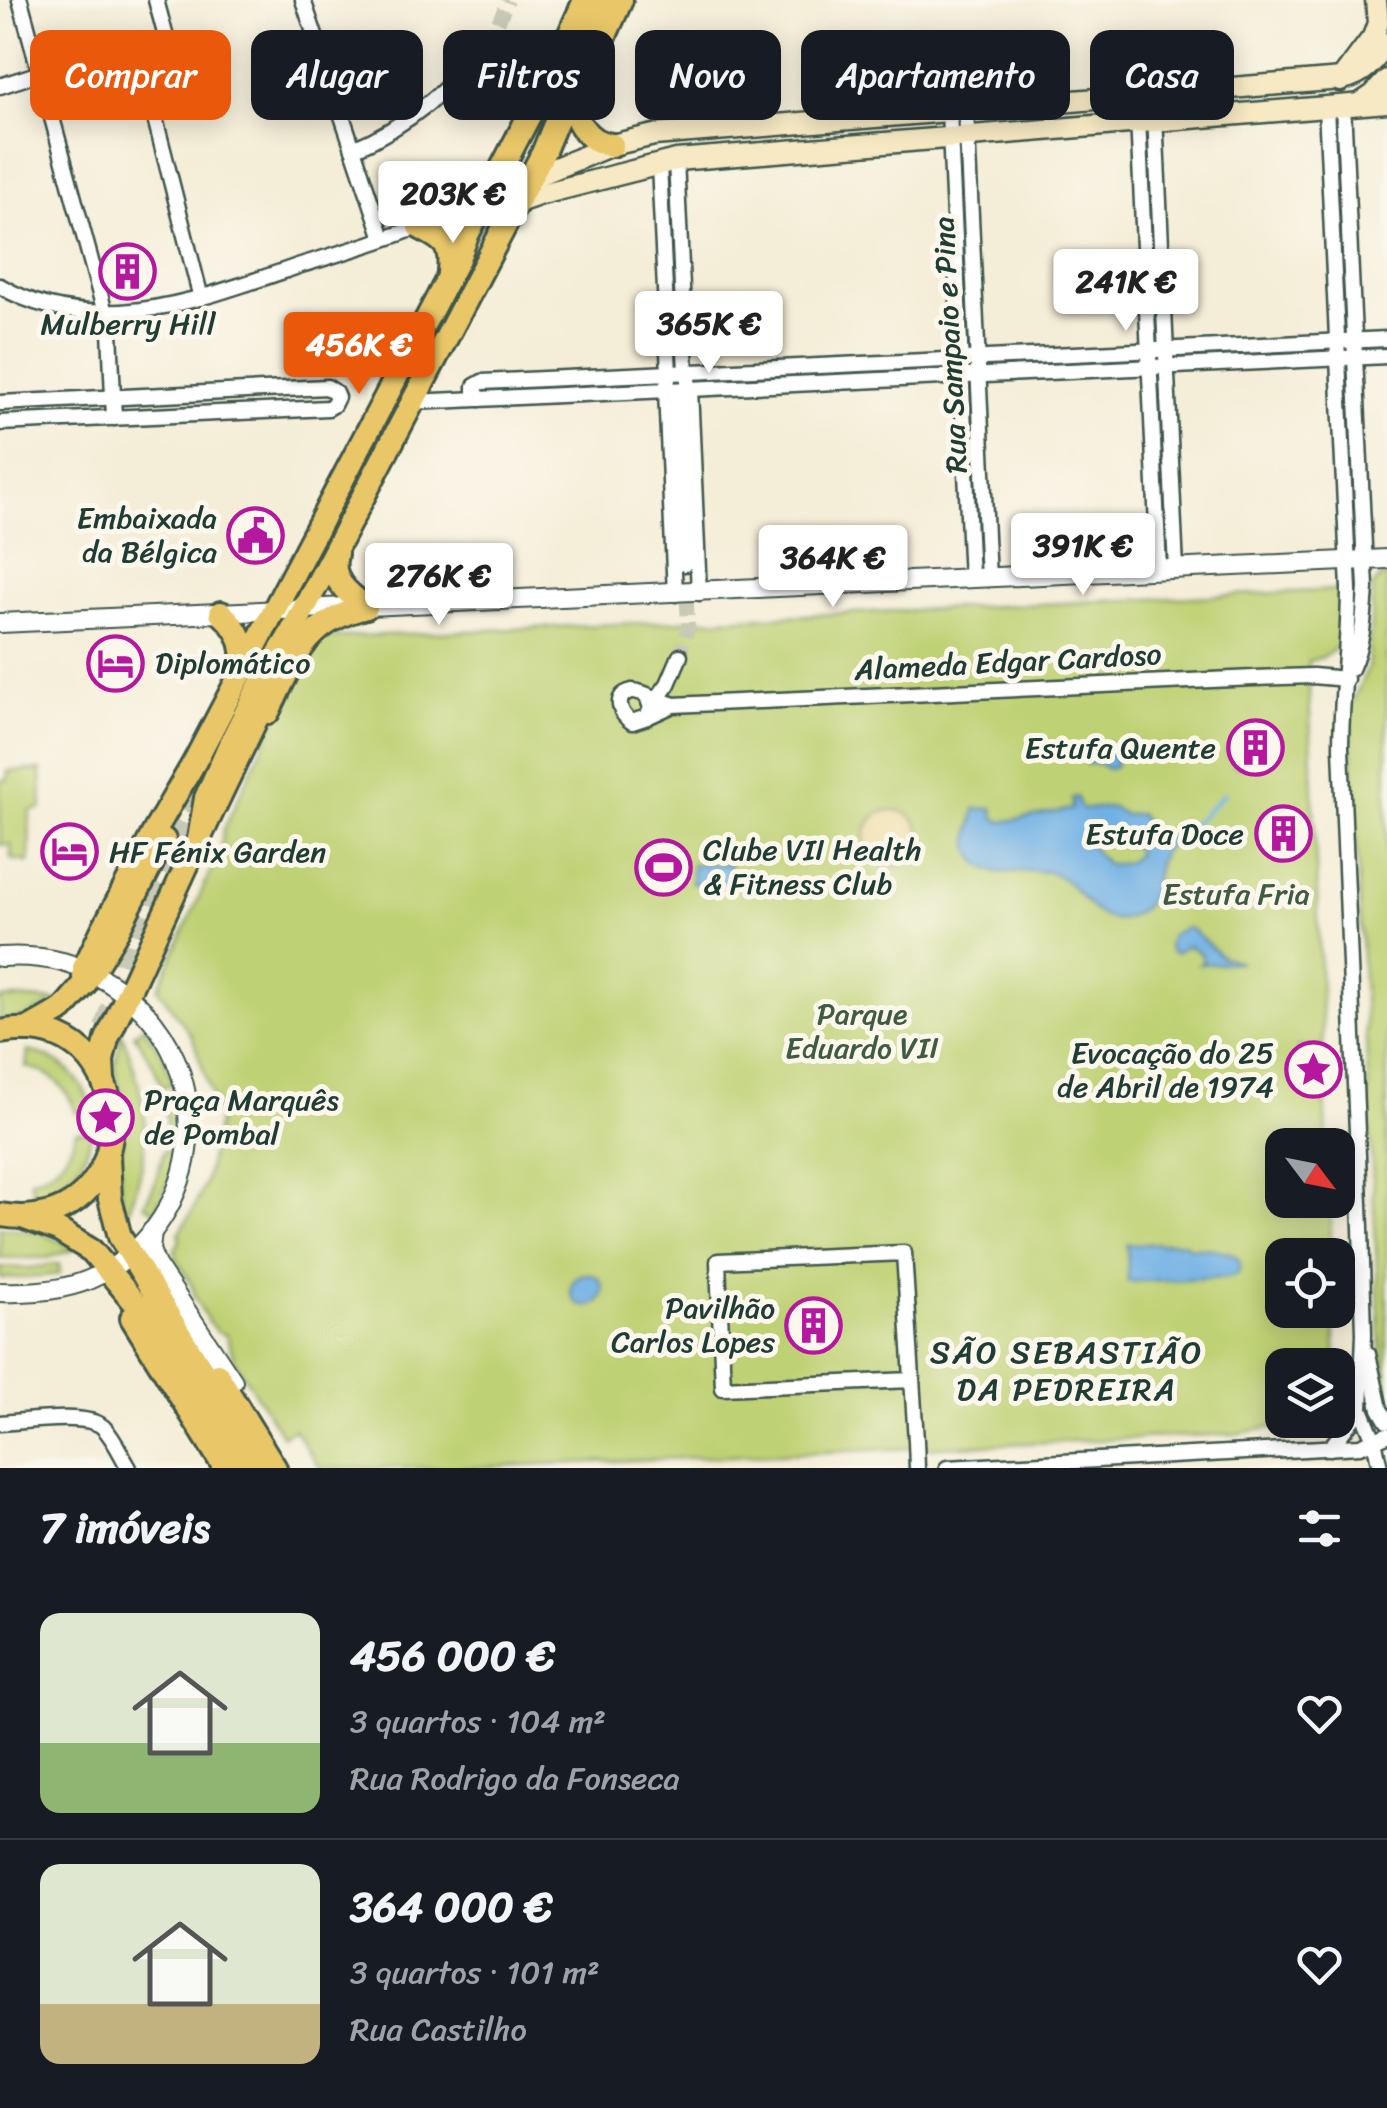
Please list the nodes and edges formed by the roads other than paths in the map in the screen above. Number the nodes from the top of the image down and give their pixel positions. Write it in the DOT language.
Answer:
graph roads {
  1 [pos="20,0"];
  2 [pos="156,0"];
  3 [pos="303,0"];
  4 [pos="585,0"];
  5 [pos="599,0"];
  6 [pos="608,0"];
  7 [pos="620,0"];
  8 [pos="1376,0"];
  9 [pos="164,30"];
  10 [pos="575,30"];
  11 [pos="585,30"];
  12 [pos="588,30"];
  13 [pos="607,30"];
  14 [pos="30,36"];
  15 [pos="1387,43"];
  16 [pos="30,76"];
  17 [pos="1342,79"];
  18 [pos="1387,80"];
  19 [pos="0,86"];
  20 [pos="1234,88"];
  21 [pos="443,91"];
  22 [pos="1387,102"];
  23 [pos="1343,105"];
  24 [pos="53,120"];
  25 [pos="156,120"];
  26 [pos="532,120"];
  27 [pos="549,120"];
  28 [pos="579,120"];
  29 [pos="849,120"];
  30 [pos="958,120"];
  31 [pos="1146,121"];
  32 [pos="959,137"];
  33 [pos="612,145"];
  34 [pos="353,149"];
  35 [pos="668,162"];
  36 [pos="529,191"];
  37 [pos="487,196"];
  38 [pos="476,217"];
  39 [pos="419,226"];
  40 [pos="383,238"];
  41 [pos="449,276"];
  42 [pos="0,286"];
  43 [pos="202,298"];
  44 [pos="106,314"];
  45 [pos="1387,339"];
  46 [pos="1354,341"];
  47 [pos="1337,342"];
  48 [pos="1166,350"];
  49 [pos="1148,351"];
  50 [pos="1387,356"];
  51 [pos="1355,358"];
  52 [pos="978,359"];
  53 [pos="1338,359"];
  54 [pos="961,360"];
  55 [pos="1166,367"];
  56 [pos="1150,368"];
  57 [pos="686,372"];
  58 [pos="668,373"];
  59 [pos="962,376"];
  60 [pos="978,376"];
  61 [pos="570,378"];
  62 [pos="678,390"];
  63 [pos="571,395"];
  64 [pos="113,397"];
  65 [pos="480,399"];
  66 [pos="413,402"];
  67 [pos="0,403"];
  68 [pos="114,418"];
  69 [pos="0,424"];
  70 [pos="1362,506"];
  71 [pos="1345,507"];
  72 [pos="340,541"];
  73 [pos="1387,559"];
  74 [pos="1356,561"];
  75 [pos="686,564"];
  76 [pos="1167,570"];
  77 [pos="980,579"];
  78 [pos="699,592"];
  79 [pos="675,594"];
  80 [pos="366,607"];
  81 [pos="304,608"];
  82 [pos="274,610"];
  83 [pos="221,613"];
  84 [pos="0,624"];
  85 [pos="289,637"];
  86 [pos="677,662"];
  87 [pos="244,668"];
  88 [pos="289,671"];
  89 [pos="1346,679"];
  90 [pos="271,688"];
  91 [pos="199,839"];
  92 [pos="164,840"];
  93 [pos="0,957"];
  94 [pos="87,975"];
  95 [pos="127,995"];
  96 [pos="26,1030"];
  97 [pos="0,1032"];
  98 [pos="103,1080"];
  99 [pos="108,1156"];
  100 [pos="11,1216"];
  101 [pos="152,1232"];
  102 [pos="130,1254"];
  103 [pos="107,1270"];
  104 [pos="0,1292"];
  105 [pos="1364,1334"];
  106 [pos="180,1372"];
  107 [pos="217,1374"];
  108 [pos="912,1380"];
  109 [pos="1361,1409"];
  110 [pos="1387,1421"];
  111 [pos="0,1424"];
  112 [pos="1380,1438"];
  113 [pos="1330,1448"];
  114 [pos="129,1468"];
  115 [pos="225,1468"];
  116 [pos="240,1468"];
  117 [pos="248,1468"];
  118 [pos="262,1468"];
  119 [pos="275,1468"];
  120 [pos="287,1468"];
  121 [pos="916,1468"];
  122 [pos="947,1468"];
  123 [pos="1380,1468"];
  1 -- 14 [label="street"];
  2 -- 9 [label="street"];
  3 -- 34 [label="street"];
  4 -- 10 [label="main road"];
  5 -- 11 [label="main road"];
  6 -- 12 [label="main road"];
  7 -- 13 [label="main road"];
  8 -- 17 [label="main road"];
  15 -- 17 [label="main road"];
  16 -- 19 [label="street"];
  17 -- 20 [label="main road"];
  17 -- 23 [label="main road"];
  18 -- 23 [label="main road"];
  21 -- 34 [label="street"];
  22 -- 23 [label="main road"];
  23 -- 31 [label="main road"];
  23 -- 46 [label="street"];
  23 -- 47 [label="street"];
  24 -- 44 [label="street"];
  25 -- 43 [label="street"];
  26 -- 37 [label="main road"];
  27 -- 36 [label="main road"];
  28 -- 33 [label="main road"];
  29 -- 33 [label="main road"];
  30 -- 32 [label="street, Rua Sampaio e Pina"];
  31 -- 32 [label="main road"];
  31 -- 48 [label="street"];
  31 -- 49 [label="street"];
  32 -- 35 [label="main road"];
  32 -- 52 [label="street, Rua Sampaio e Pina"];
  32 -- 54 [label="street, Rua Sampaio e Pina"];
  33 -- 36 [label="main road"];
  34 -- 40 [label="street"];
  35 -- 36 [label="main road"];
  35 -- 57 [label="street"];
  35 -- 58 [label="street"];
  36 -- 37 [label="main road"];
  36 -- 38 [label="main road"];
  36 -- 66 [label="main road"];
  37 -- 38 [label="main road"];
  37 -- 39 [label="street"];
  38 -- 39 [label="street"];
  38 -- 41 [label="main road"];
  39 -- 40 [label="street"];
  39 -- 41 [label="main road"];
  40 -- 43 [label="street"];
  41 -- 82 [label="main road"];
  42 -- 44 [label="street"];
  43 -- 44 [label="street"];
  44 -- 64 [label="street"];
  45 -- 46 [label="street"];
  46 -- 47 [label="street"];
  46 -- 51 [label="street"];
  47 -- 48 [label="street"];
  47 -- 53 [label="street"];
  48 -- 49 [label="street"];
  48 -- 55 [label="street"];
  49 -- 52 [label="street"];
  49 -- 56 [label="street"];
  50 -- 51 [label="street"];
  51 -- 53 [label="street"];
  51 -- 70 [label="street"];
  52 -- 54 [label="street"];
  52 -- 60 [label="street, Rua Sampaio e Pina"];
  53 -- 55 [label="street"];
  53 -- 71 [label="street"];
  54 -- 57 [label="street"];
  54 -- 59 [label="street, Rua Sampaio e Pina"];
  55 -- 56 [label="street"];
  55 -- 76 [label="street"];
  56 -- 60 [label="street"];
  56 -- 76 [label="street"];
  57 -- 58 [label="street"];
  57 -- 62 [label="street"];
  58 -- 61 [label="street"];
  58 -- 62 [label="street"];
  59 -- 60 [label="street"];
  59 -- 62 [label="street"];
  59 -- 77 [label="street, Rua Sampaio e Pina"];
  60 -- 77 [label="street, Rua Sampaio e Pina"];
  61 -- 63 [label="street"];
  61 -- 65 [label="street"];
  62 -- 63 [label="street"];
  62 -- 75 [label="street"];
  62 -- 78 [label="street"];
  62 -- 79 [label="street"];
  63 -- 65 [label="street"];
  64 -- 67 [label="street"];
  64 -- 68 [label="street"];
  64 -- 68 [label="street"];
  65 -- 66 [label="street"];
  66 -- 72 [label="main road"];
  68 -- 69 [label="street"];
  70 -- 71 [label="street"];
  70 -- 74 [label="street"];
  71 -- 74 [label="street"];
  72 -- 80 [label="main road"];
  72 -- 81 [label="main road"];
  73 -- 74 [label="street"];
  74 -- 76 [label="street"];
  74 -- 89 [label="street"];
  76 -- 77 [label="street"];
  77 -- 78 [label="street"];
  78 -- 79 [label="street"];
  79 -- 80 [label="street"];
  80 -- 81 [label="street"];
  80 -- 88 [label="main road"];
  81 -- 82 [label="street"];
  81 -- 85 [label="main road"];
  82 -- 83 [label="street"];
  82 -- 87 [label="main road"];
  83 -- 84 [label="street"];
  83 -- 87 [label="main road"];
  85 -- 88 [label="main road"];
  85 -- 91 [label="main road"];
  86 -- 89 [label="street, Alameda Edgar Cardoso"];
  87 -- 94 [label="main road"];
  88 -- 91 [label="main road"];
  89 -- 105 [label="street"];
  90 -- 91 [label="main road"];
  91 -- 95 [label="main road"];
  92 -- 94 [label="main road"];
  93 -- 94 [label="street"];
  94 -- 95 [label="street"];
  94 -- 96 [label="main road"];
  95 -- 98 [label="main road"];
  95 -- 101 [label="street"];
  96 -- 97 [label="main road"];
  96 -- 98 [label="main road"];
  98 -- 99 [label="main road"];
  99 -- 100 [label="main road"];
  99 -- 102 [label="main road"];
  100 -- 103 [label="main road"];
  101 -- 102 [label="street"];
  101 -- 120 [label="street"];
  102 -- 103 [label="street"];
  102 -- 118 [label="main road"];
  103 -- 104 [label="street"];
  103 -- 115 [label="main road"];
  103 -- 117 [label="main road"];
  105 -- 109 [label="street"];
  105 -- 110 [label="street"];
  106 -- 116 [label="main road"];
  107 -- 119 [label="main road"];
  108 -- 108 [label="street"];
  108 -- 121 [label="street"];
  109 -- 112 [label="street"];
  109 -- 113 [label="street"];
  111 -- 114 [label="street"];
  112 -- 113 [label="street"];
  112 -- 123 [label="street"];
  113 -- 122 [label="street"];
}
